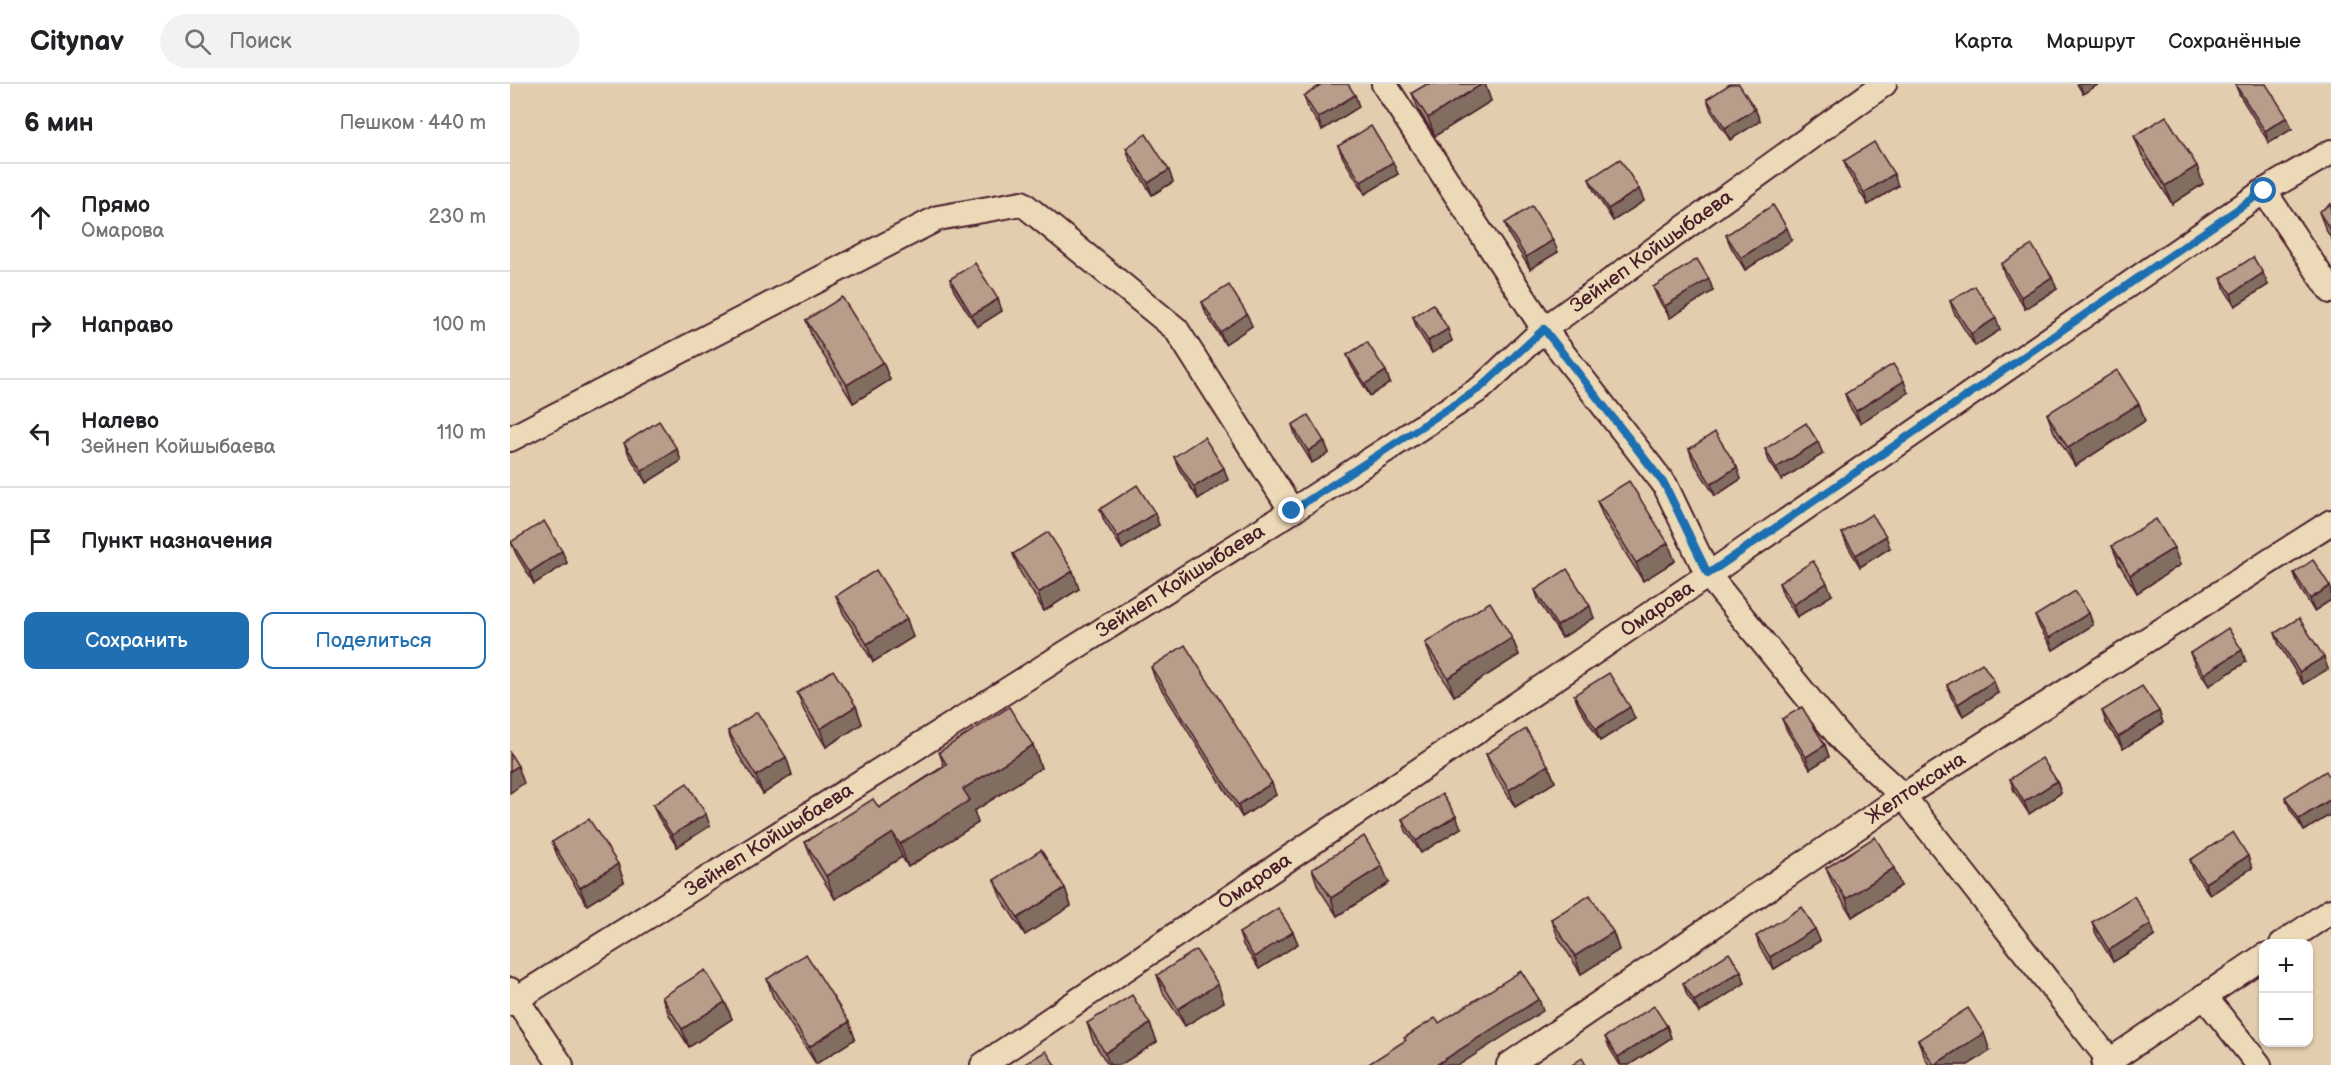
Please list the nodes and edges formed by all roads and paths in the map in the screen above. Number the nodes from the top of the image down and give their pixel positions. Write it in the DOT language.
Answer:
graph roads {
  1 [pos="1384,84"];
  2 [pos="1884,84"];
  3 [pos="2331,152"];
  4 [pos="2264,191"];
  5 [pos="2331,291"];
  6 [pos="1544,329"];
  7 [pos="510,439"];
  8 [pos="1292,511"];
  9 [pos="2331,522"];
  10 [pos="1708,574"];
  11 [pos="1903,796"];
  12 [pos="2331,910"];
  13 [pos="2289,939"];
  14 [pos="2259,959"];
  15 [pos="2204,996"];
  16 [pos="512,997"];
  17 [pos="2107,1063"];
  18 [pos="561,1065"];
  19 [pos="983,1065"];
  20 [pos="1509,1065"];
  21 [pos="2259,1065"];
  1 -- 6 [label="street"];
  2 -- 6 [label="street, Зейнеп Койшыбаева"];
  3 -- 4 [label="street, Омарова"];
  4 -- 5 [label="street"];
  4 -- 10 [label="street, Омарова"];
  6 -- 8 [label="street, Зейнеп Койшыбаева"];
  6 -- 10 [label="street"];
  7 -- 8 [label="street"];
  8 -- 16 [label="street, Зейнеп Койшыбаева"];
  9 -- 11 [label="street, Желтоксана"];
  10 -- 11 [label="street"];
  10 -- 19 [label="street, Омарова"];
  11 -- 17 [label="street"];
  11 -- 20 [label="street, Желтоксана"];
  12 -- 13 [label="street"];
  14 -- 15 [label="street"];
  15 -- 17 [label="street"];
  15 -- 21 [label="street"];
  16 -- 18 [label="street"];
}
